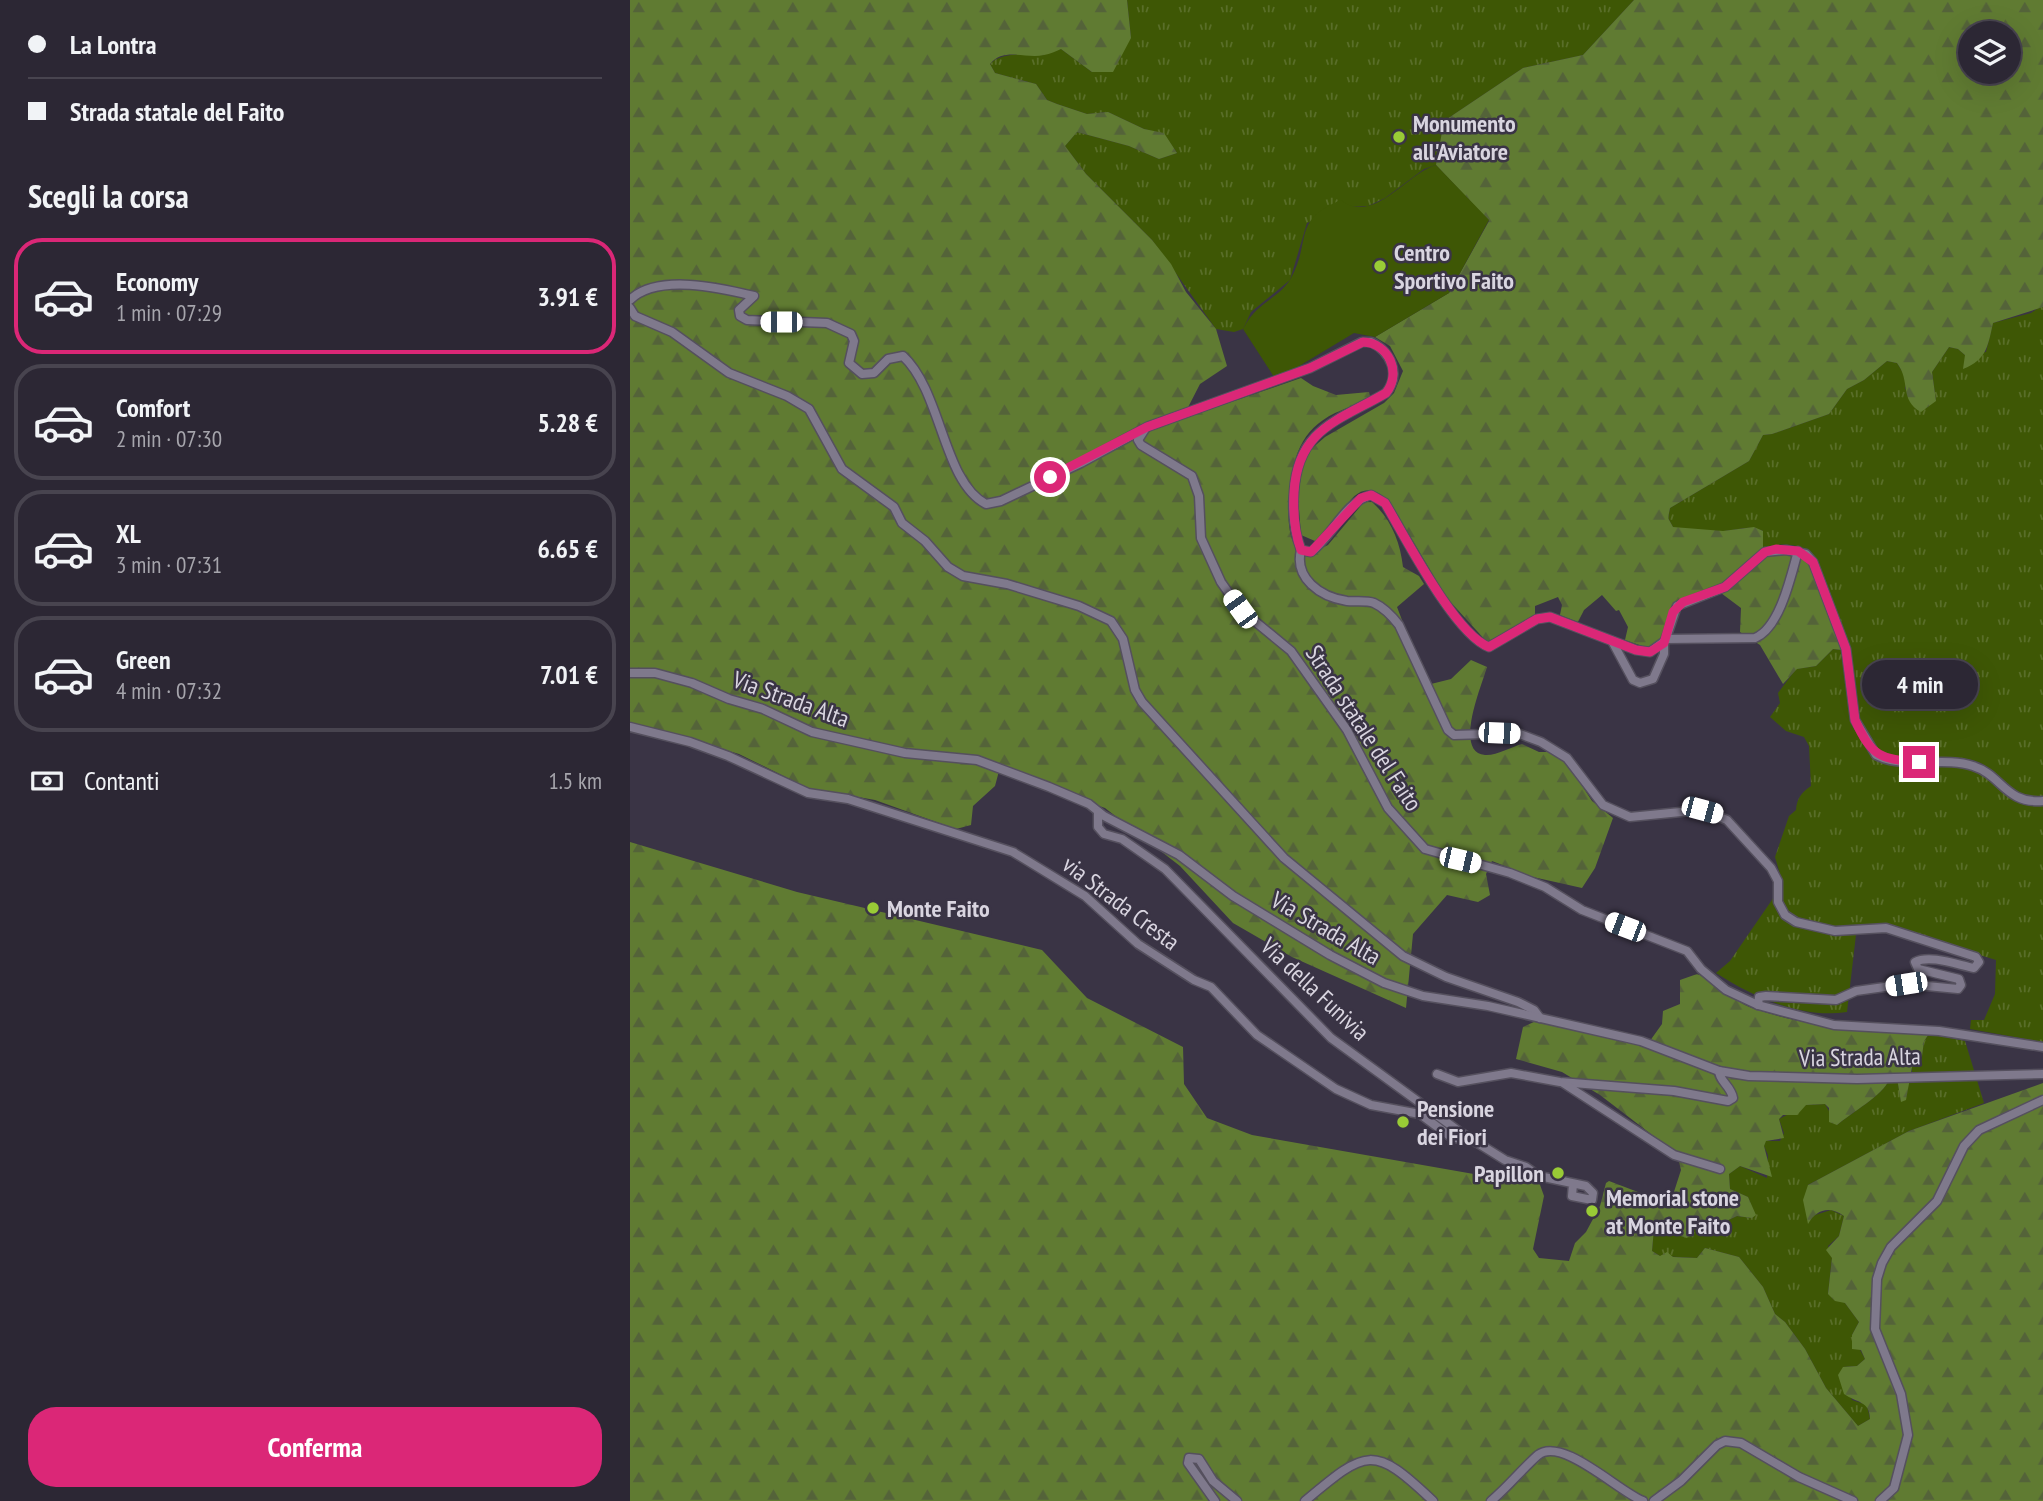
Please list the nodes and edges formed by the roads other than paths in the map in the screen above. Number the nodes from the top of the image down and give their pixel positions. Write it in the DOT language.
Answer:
graph roads {
  1 [pos="630,300"];
  2 [pos="630,308"];
  3 [pos="1147,427"];
  4 [pos="1301,550"];
  5 [pos="1798,551"];
  6 [pos="1612,641"];
  7 [pos="1665,641"];
  8 [pos="630,673"];
  9 [pos="630,727"];
  10 [pos="2043,801"];
  11 [pos="1098,812"];
  12 [pos="1758,1005"];
  13 [pos="1540,1018"];
  14 [pos="2043,1047"];
  15 [pos="1718,1071"];
  16 [pos="1437,1074"];
  17 [pos="2043,1074"];
  18 [pos="1560,1082"];
  19 [pos="2043,1100"];
  20 [pos="1476,1142"];
  21 [pos="1720,1170"];
  22 [pos="1573,1184"];
  23 [pos="1215,1501"];
  24 [pos="1237,1501"];
  25 [pos="1305,1501"];
  26 [pos="1433,1501"];
  27 [pos="1491,1501"];
  28 [pos="1643,1501"];
  29 [pos="1654,1501"];
  30 [pos="1853,1501"];
  31 [pos="1880,1501"];
  1 -- 3 [label="street"];
  2 -- 13 [label="street"];
  3 -- 4 [label="street"];
  3 -- 12 [label="street, Strada statale del Faito"];
  4 -- 6 [label="street"];
  4 -- 12 [label="street"];
  5 -- 7 [label="street"];
  5 -- 7 [label="street"];
  5 -- 10 [label="street"];
  6 -- 7 [label="street"];
  6 -- 7 [label="street"];
  8 -- 11 [label="street, Via Strada Alta"];
  9 -- 20 [label="street, via Strada Cresta"];
  11 -- 13 [label="street, Via Strada Alta"];
  11 -- 20 [label="street, Via della Funivia"];
  12 -- 14 [label="street, Strada statale del Faito"];
  13 -- 15 [label="street, Via Strada Alta"];
  15 -- 17 [label="street, Via Strada Alta"];
  15 -- 18 [label="street"];
  16 -- 18 [label="street"];
  18 -- 21 [label="street"];
  19 -- 31 [label="street"];
  20 -- 22 [label="street, Via della Funivia"];
  23 -- 24 [label="street"];
  25 -- 26 [label="street"];
  27 -- 28 [label="street"];
  29 -- 30 [label="street"];
}
